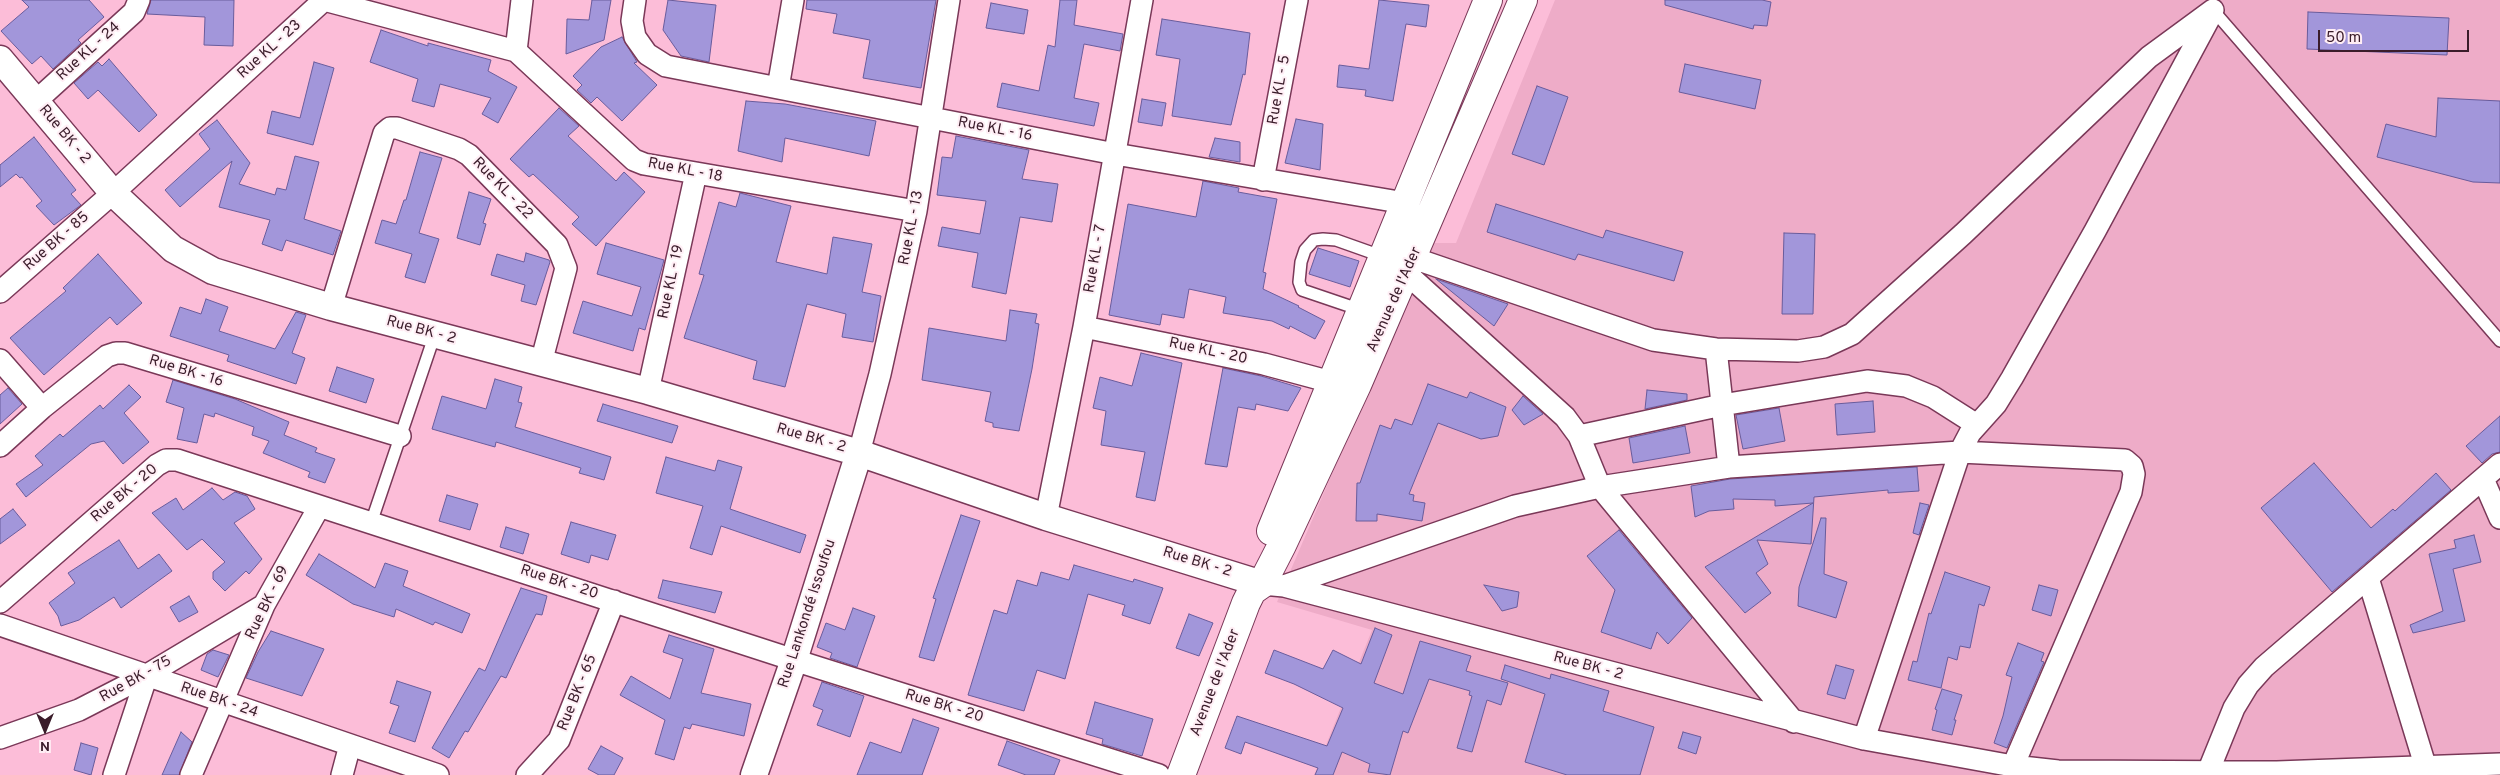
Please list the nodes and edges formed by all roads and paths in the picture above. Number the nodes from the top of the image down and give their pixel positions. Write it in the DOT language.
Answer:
graph roads {
  1 [pos="139,0"];
  2 [pos="323,0"];
  3 [pos="522,0"];
  4 [pos="635,0"];
  5 [pos="793,0"];
  6 [pos="949,0"];
  7 [pos="1142,0"];
  8 [pos="1297,0"];
  9 [pos="1488,0"];
  10 [pos="1524,0"];
  11 [pos="2215,5"];
  12 [pos="516,51"];
  13 [pos="0,59"];
  14 [pos="778,88"];
  15 [pos="36,101"];
  16 [pos="931,117"];
  17 [pos="1115,154"];
  18 [pos="696,174"];
  19 [pos="1264,180"];
  20 [pos="113,193"];
  21 [pos="1405,203"];
  22 [pos="916,211"];
  23 [pos="1401,263"];
  24 [pos="0,292"];
  25 [pos="331,307"];
  26 [pos="1375,315"];
  27 [pos="1084,327"];
  28 [pos="435,334"];
  29 [pos="2500,341"];
  30 [pos="1716,349"];
  31 [pos="0,360"];
  32 [pos="541,363"];
  33 [pos="1331,382"];
  34 [pos="648,391"];
  35 [pos="1722,405"];
  36 [pos="42,408"];
  37 [pos="1977,425"];
  38 [pos="400,436"];
  39 [pos="1579,436"];
  40 [pos="0,446"];
  41 [pos="1960,452"];
  42 [pos="859,453"];
  43 [pos="2500,464"];
  44 [pos="1729,467"];
  45 [pos="2483,478"];
  46 [pos="1600,487"];
  47 [pos="319,507"];
  48 [pos="1046,517"];
  49 [pos="2500,518"];
  50 [pos="370,523"];
  51 [pos="2368,578"];
  52 [pos="1262,585"];
  53 [pos="614,601"];
  54 [pos="0,602"];
  55 [pos="264,604"];
  56 [pos="0,625"];
  57 [pos="794,660"];
  58 [pos="147,676"];
  59 [pos="223,703"];
  60 [pos="1794,722"];
  61 [pos="0,738"];
  62 [pos="1864,739"];
  63 [pos="350,745"];
  64 [pos="2500,764"];
  65 [pos="2013,766"];
  66 [pos="2425,766"];
  67 [pos="2208,772"];
  68 [pos="114,775"];
  69 [pos="191,775"];
  70 [pos="342,775"];
  71 [pos="438,775"];
  72 [pos="527,775"];
  73 [pos="754,775"];
  74 [pos="1159,775"];
  75 [pos="1181,775"];
  1 -- 15 [label="street, Rue KL - 24"];
  2 -- 12 [label="street, Rue KL - 23"];
  2 -- 20 [label="street, Rue KL - 23"];
  3 -- 12 [label="street"];
  4 -- 14 [label="street, Rue KL - 16"];
  5 -- 14 [label="street"];
  6 -- 16 [label="street, Rue KL - 13"];
  7 -- 17 [label="street, Rue KL - 7"];
  8 -- 19 [label="street, Rue KL - 5"];
  9 -- 21 [label="main road, Avenue de l'Ader"];
  10 -- 23 [label="main road, Avenue de l'Ader"];
  11 -- 29 [label="lane"];
  11 -- 30 [label="street"];
  11 -- 37 [label="street"];
  12 -- 18 [label="street, Rue KL - 18"];
  13 -- 15 [label="street, Rue BK - 2"];
  14 -- 16 [label="street, Rue KL - 16"];
  15 -- 20 [label="street, Rue BK - 2"];
  16 -- 17 [label="street, Rue KL - 16"];
  16 -- 22 [label="street, Rue KL - 13"];
  17 -- 19 [label="street, Rue KL - 16"];
  17 -- 27 [label="street, Rue KL - 7"];
  18 -- 22 [label="street, Rue KL - 18"];
  18 -- 34 [label="street, Rue KL - 19"];
  19 -- 21 [label="street, Rue KL - 16"];
  20 -- 24 [label="street, Rue BK - 85"];
  20 -- 25 [label="street, Rue BK - 2"];
  21 -- 23 [label="main road, Avenue de l'Ader"];
  22 -- 42 [label="street, Rue KL - 13"];
  23 -- 26 [label="main road, Avenue de l'Ader"];
  23 -- 26 [label="lane"];
  23 -- 30 [label="street"];
  23 -- 39 [label="street"];
  25 -- 28 [label="street, Rue BK - 2"];
  25 -- 32 [label="street, Rue KL - 22"];
  26 -- 33 [label="main road, Avenue de l'Ader"];
  26 -- 52 [label="main road, Avenue de l'Ader"];
  27 -- 33 [label="street, Rue KL - 20"];
  27 -- 48 [label="street, Rue KL - 7"];
  28 -- 32 [label="street, Rue BK - 2"];
  28 -- 38 [label="lane"];
  30 -- 35 [label="street"];
  31 -- 36 [label="street"];
  32 -- 34 [label="street, Rue BK - 2"];
  33 -- 52 [label="main road, Avenue de l'Ader"];
  34 -- 42 [label="street, Rue BK - 2"];
  35 -- 37 [label="street"];
  35 -- 39 [label="street"];
  35 -- 44 [label="street"];
  36 -- 38 [label="street, Rue BK - 16"];
  36 -- 40 [label="street, Rue BK - 16"];
  37 -- 41 [label="street"];
  38 -- 50 [label="lane"];
  39 -- 46 [label="street"];
  41 -- 44 [label="street"];
  41 -- 62 [label="street"];
  41 -- 65 [label="street"];
  42 -- 48 [label="street, Rue BK - 2"];
  42 -- 57 [label="street, Rue Lankondé Issoufou"];
  43 -- 45 [label="street"];
  44 -- 46 [label="street"];
  45 -- 49 [label="street"];
  45 -- 51 [label="street"];
  46 -- 52 [label="street"];
  46 -- 60 [label="street"];
  47 -- 50 [label="street, Rue BK - 20"];
  47 -- 54 [label="street, Rue BK - 20"];
  47 -- 55 [label="street, Rue BK - 69"];
  48 -- 52 [label="street, Rue BK - 2"];
  50 -- 53 [label="street, Rue BK - 20"];
  51 -- 66 [label="street"];
  51 -- 67 [label="street"];
  52 -- 60 [label="street, Rue BK - 2"];
  52 -- 75 [label="main road, Avenue de l'Ader"];
  53 -- 57 [label="street, Rue BK - 20"];
  53 -- 72 [label="street, Rue BK - 65"];
  55 -- 58 [label="street, Rue BK - 75"];
  55 -- 59 [label="street, Rue BK - 69"];
  56 -- 58 [label="street, Rue BK - 24"];
  57 -- 73 [label="street, Rue Lankondé Issoufou"];
  57 -- 74 [label="street, Rue BK - 20"];
  58 -- 59 [label="street, Rue BK - 24"];
  58 -- 61 [label="street, Rue BK - 75"];
  58 -- 68 [label="street"];
  59 -- 63 [label="street, Rue BK - 24"];
  59 -- 69 [label="street, Rue BK - 69"];
  60 -- 62 [label="street, Rue BK - 2"];
  62 -- 65 [label="street, Rue BK - 2"];
  63 -- 70 [label="street"];
  63 -- 71 [label="street, Rue BK - 24"];
  64 -- 66 [label="street, Rue BK - 2"];
  65 -- 67 [label="street, Rue BK - 2"];
  66 -- 67 [label="street, Rue BK - 2"];
}
